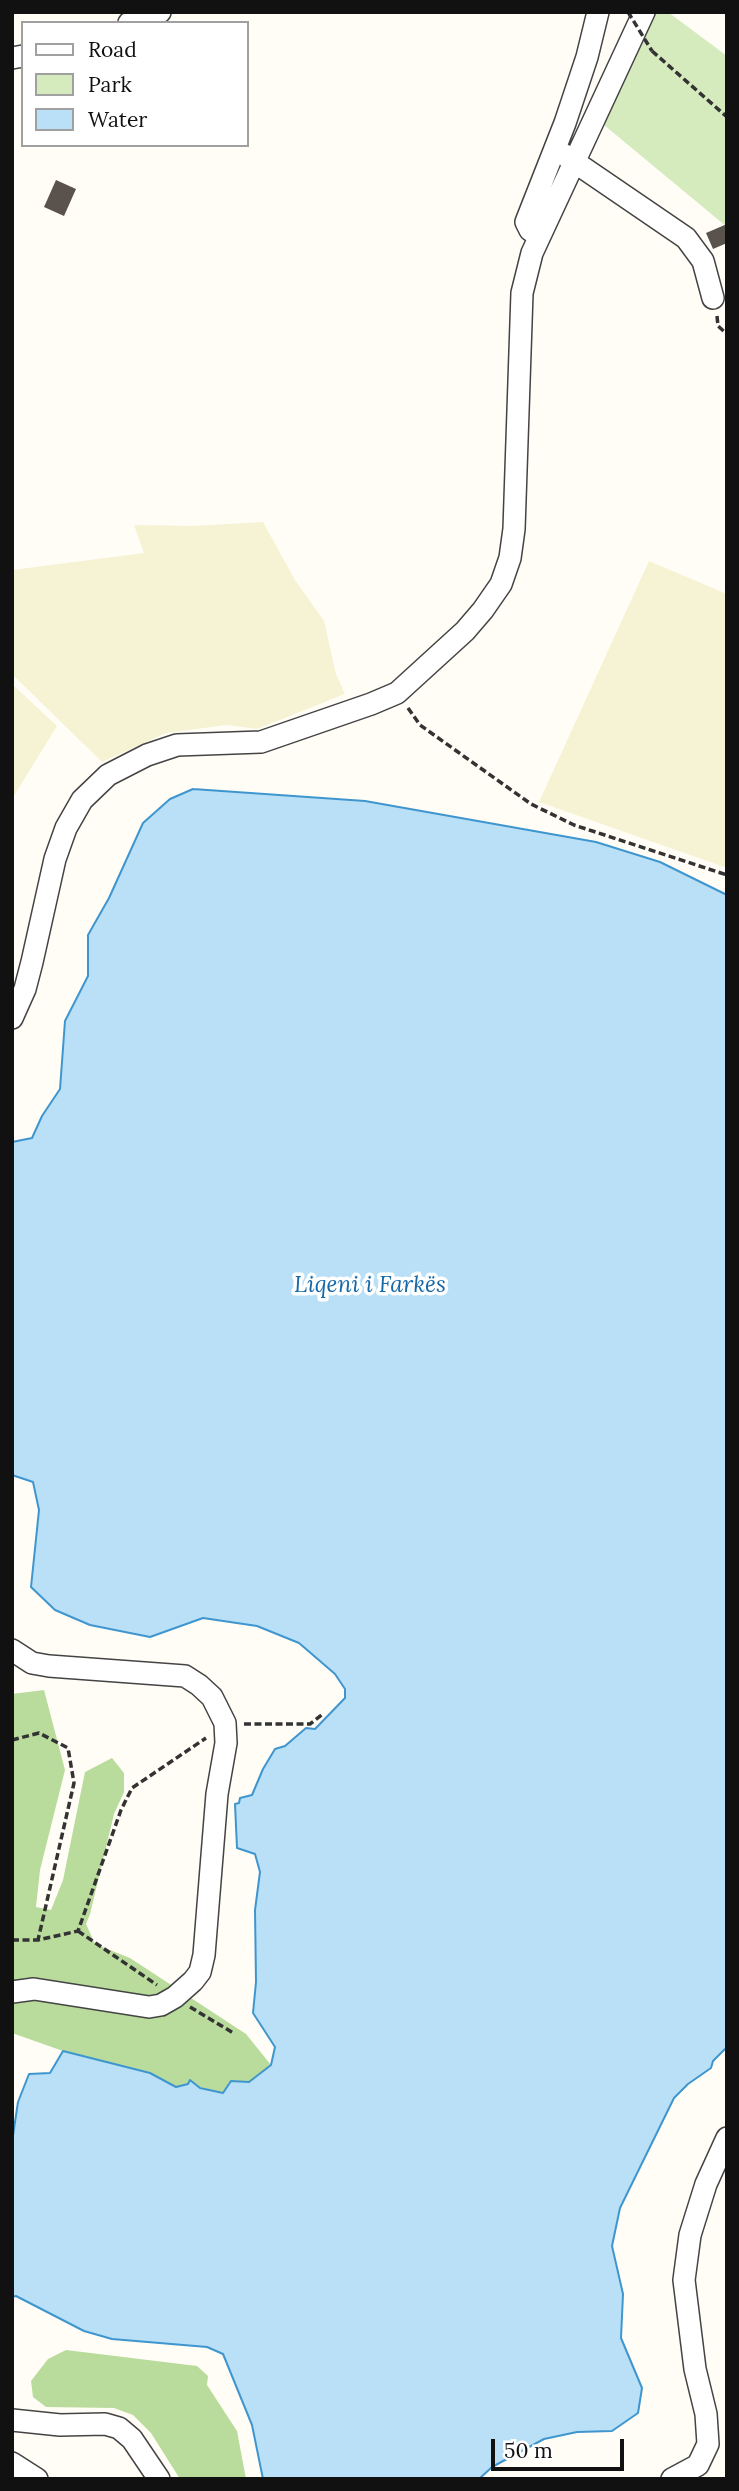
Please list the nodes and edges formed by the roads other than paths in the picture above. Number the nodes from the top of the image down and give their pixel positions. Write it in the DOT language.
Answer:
graph roads {
  1 [pos="160,12"];
  2 [pos="598,12"];
  3 [pos="644,12"];
  4 [pos="135,21"];
  5 [pos="555,150"];
  6 [pos="574,160"];
  7 [pos="539,236"];
  8 [pos="713,298"];
  9 [pos="12,1018"];
  10 [pos="12,1650"];
  11 [pos="12,1992"];
  12 [pos="727,2138"];
  13 [pos="12,2420"];
  14 [pos="12,2463"];
  15 [pos="37,2479"];
  16 [pos="159,2479"];
  17 [pos="672,2479"];
  1 -- 4 [label="street"];
  2 -- 5 [label="street"];
  3 -- 6 [label="street"];
  5 -- 6 [label="street"];
  5 -- 7 [label="street"];
  6 -- 7 [label="street"];
  6 -- 8 [label="street"];
  7 -- 9 [label="street"];
  10 -- 11 [label="street"];
  12 -- 17 [label="street"];
  13 -- 16 [label="street"];
  14 -- 15 [label="street"];
}
